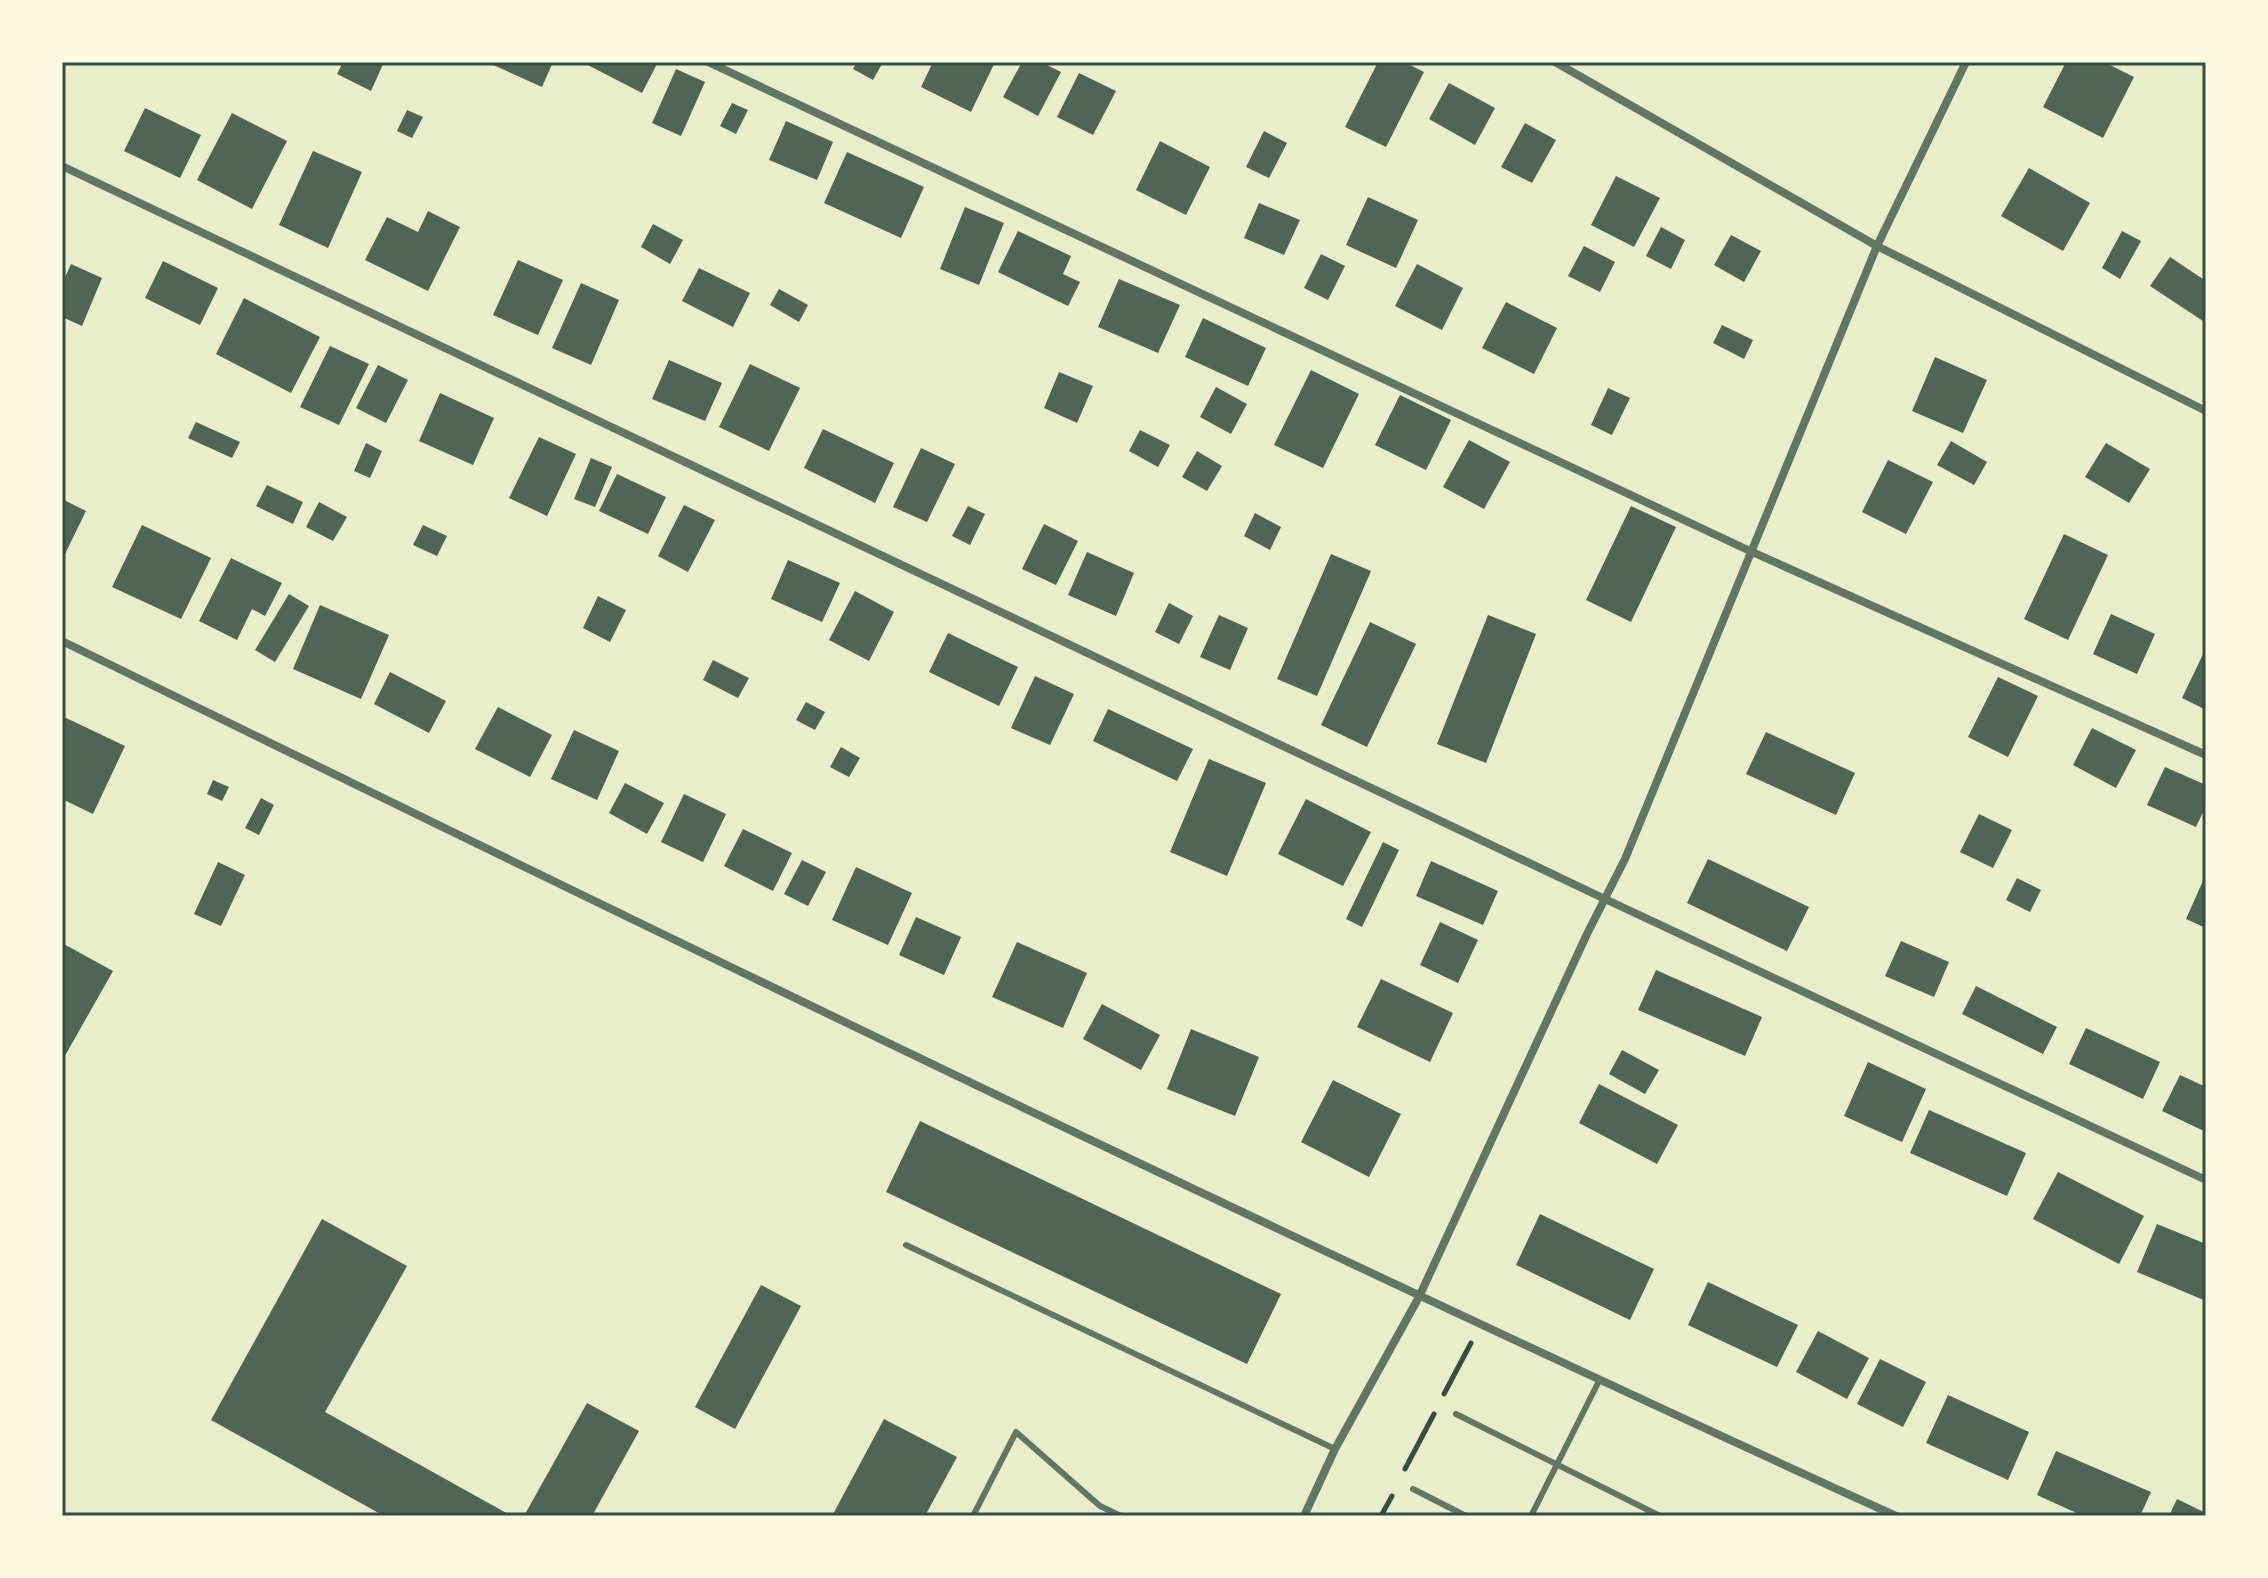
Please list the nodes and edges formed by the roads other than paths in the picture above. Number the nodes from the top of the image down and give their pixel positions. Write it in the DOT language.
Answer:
graph roads {
  1 [pos="708,62"];
  2 [pos="1555,62"];
  3 [pos="1966,62"];
  4 [pos="62,166"];
  5 [pos="1877,246"];
  6 [pos="2206,411"];
  7 [pos="1750,551"];
  8 [pos="62,641"];
  9 [pos="2206,755"];
  10 [pos="1605,899"];
  11 [pos="2206,1180"];
  12 [pos="906,1245"];
  13 [pos="1419,1297"];
  14 [pos="1599,1381"];
  15 [pos="1456,1414"];
  16 [pos="1335,1449"];
  17 [pos="1557,1464"];
  18 [pos="1413,1489"];
  19 [pos="1100,1506"];
  20 [pos="973,1516"];
  21 [pos="1095,1516"];
  22 [pos="1121,1516"];
  23 [pos="1304,1516"];
  24 [pos="1466,1516"];
  25 [pos="1531,1516"];
  26 [pos="1660,1516"];
  27 [pos="1896,1516"];
  1 -- 7 [label="street"];
  2 -- 5 [label="street"];
  3 -- 5 [label="street"];
  4 -- 10 [label="street"];
  5 -- 6 [label="street"];
  5 -- 7 [label="street"];
  7 -- 9 [label="street"];
  7 -- 10 [label="street"];
  8 -- 13 [label="street"];
  10 -- 11 [label="street"];
  10 -- 13 [label="street"];
  12 -- 16 [label="lane"];
  13 -- 14 [label="street"];
  13 -- 16 [label="street"];
  14 -- 17 [label="lane"];
  14 -- 27 [label="street"];
  15 -- 17 [label="lane"];
  16 -- 23 [label="street"];
  17 -- 25 [label="lane"];
  17 -- 26 [label="lane"];
  18 -- 24 [label="lane"];
  19 -- 20 [label="lane"];
  19 -- 21 [label="lane"];
  19 -- 22 [label="lane"];
}
